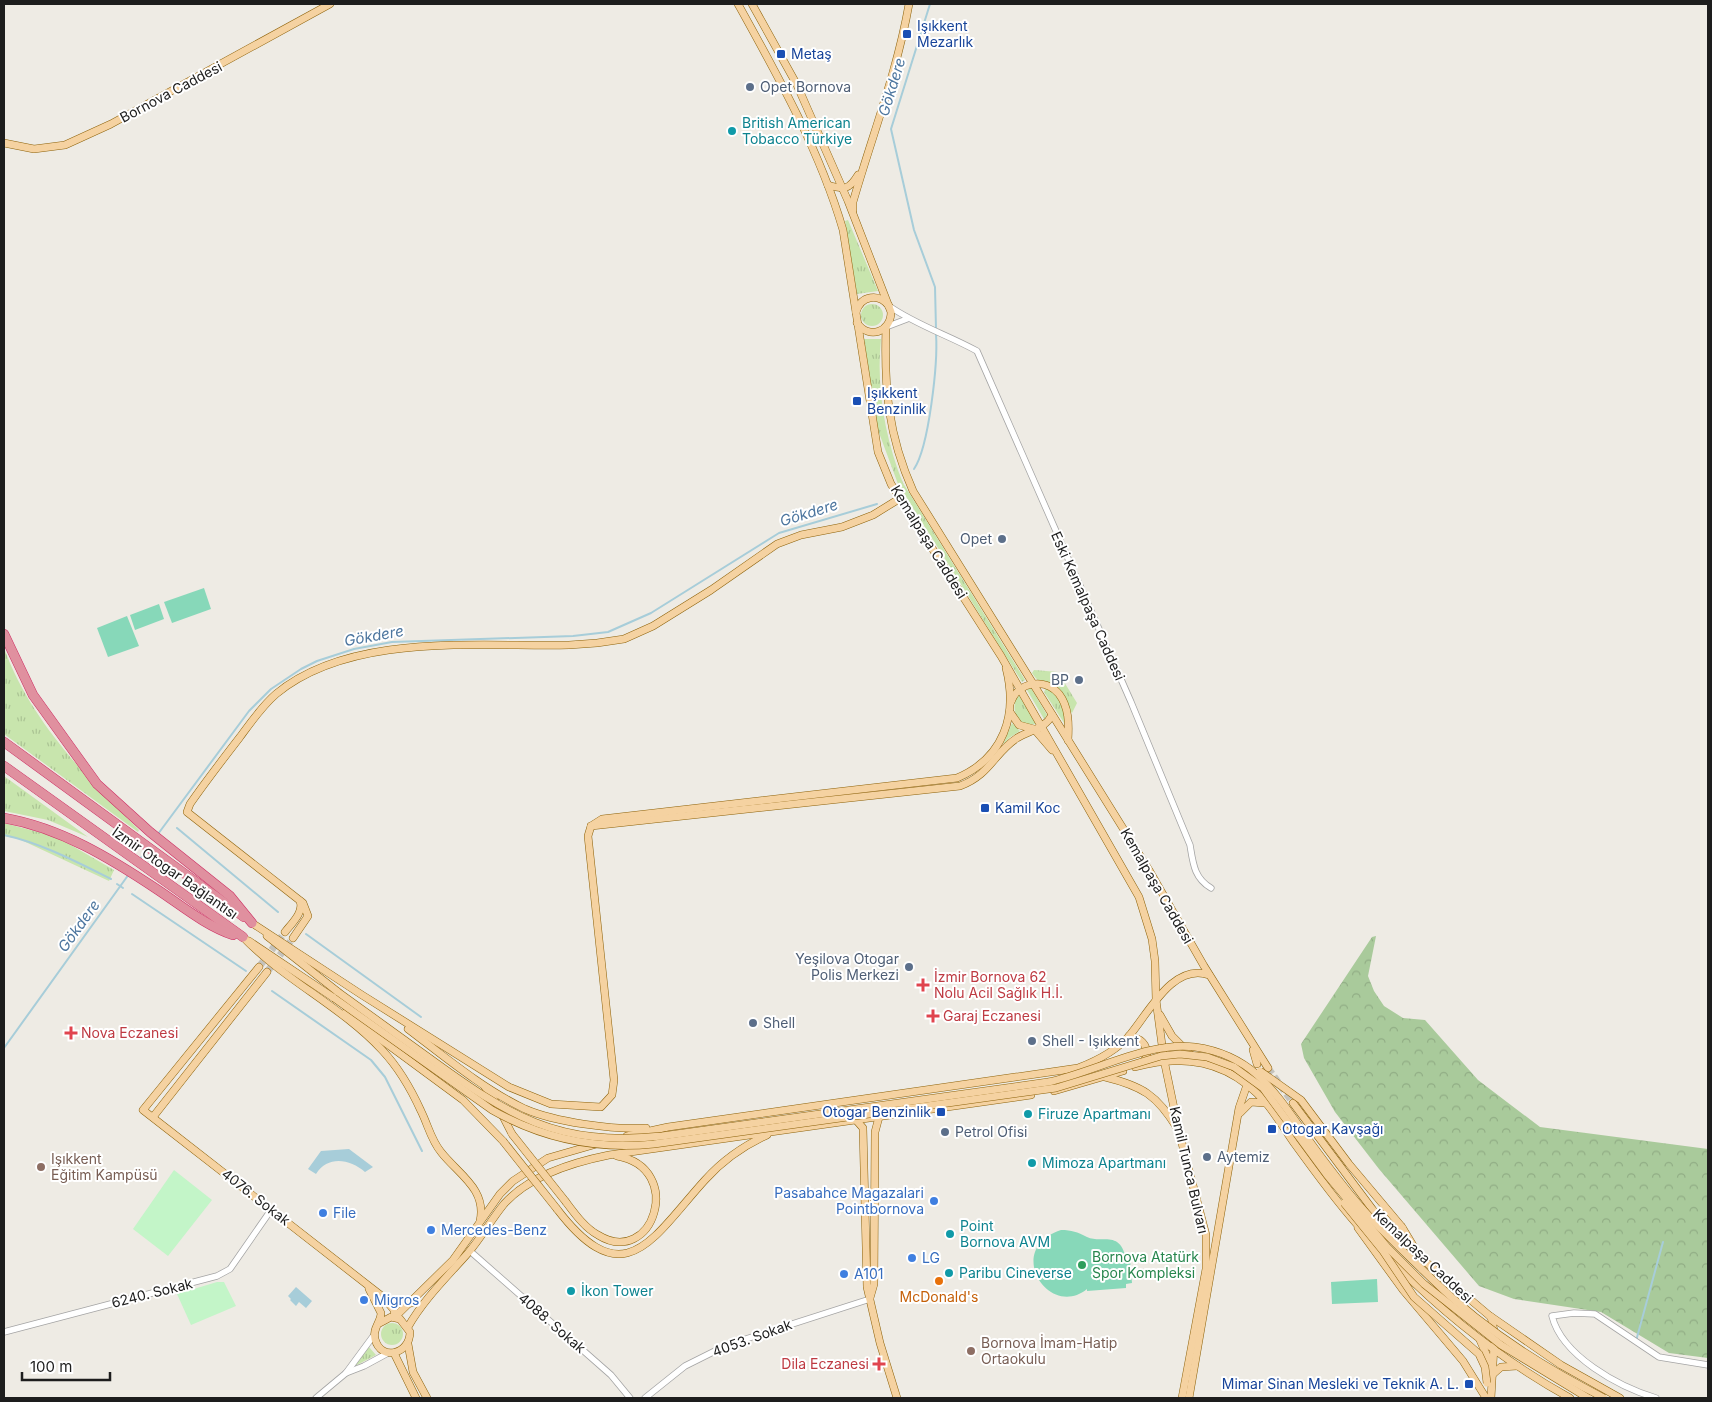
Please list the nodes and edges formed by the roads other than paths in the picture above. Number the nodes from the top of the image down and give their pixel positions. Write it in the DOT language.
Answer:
graph roads {
  1 [pos="330,4"];
  2 [pos="738,4"];
  3 [pos="752,4"];
  4 [pos="910,4"];
  5 [pos="4,143"];
  6 [pos="864,165"];
  7 [pos="828,186"];
  8 [pos="843,190"];
  9 [pos="854,218"];
  10 [pos="889,306"];
  11 [pos="856,318"];
  12 [pos="907,319"];
  13 [pos="886,327"];
  14 [pos="899,499"];
  15 [pos="4,634"];
  16 [pos="1001,656"];
  17 [pos="1034,684"];
  18 [pos="1020,688"];
  19 [pos="1010,708"];
  20 [pos="1052,715"];
  21 [pos="1043,726"];
  22 [pos="1034,729"];
  23 [pos="1068,740"];
  24 [pos="4,742"];
  25 [pos="1063,762"];
  26 [pos="4,766"];
  27 [pos="4,818"];
  28 [pos="591,826"];
  29 [pos="1211,888"];
  30 [pos="300,900"];
  31 [pos="252,923"];
  32 [pos="286,932"];
  33 [pos="242,937"];
  34 [pos="293,938"];
  35 [pos="259,967"];
  36 [pos="267,972"];
  37 [pos="1209,975"];
  38 [pos="336,995"];
  39 [pos="362,996"];
  40 [pos="1156,1000"];
  41 [pos="329,1005"];
  42 [pos="1129,1036"];
  43 [pos="1250,1042"];
  44 [pos="1164,1060"];
  45 [pos="1244,1063"];
  46 [pos="1257,1064"];
  47 [pos="1207,1065"];
  48 [pos="1137,1066"];
  49 [pos="1268,1068"];
  50 [pos="1105,1077"];
  51 [pos="480,1081"];
  52 [pos="1248,1082"];
  53 [pos="1293,1102"];
  54 [pos="1266,1103"];
  55 [pos="1238,1116"];
  56 [pos="153,1117"];
  57 [pos="879,1117"];
  58 [pos="856,1120"];
  59 [pos="668,1127"];
  60 [pos="774,1132"];
  61 [pos="1179,1132"];
  62 [pos="609,1155"];
  63 [pos="1327,1175"];
  64 [pos="1346,1176"];
  65 [pos="1327,1189"];
  66 [pos="271,1210"];
  67 [pos="1350,1217"];
  68 [pos="478,1226"];
  69 [pos="467,1249"];
  70 [pos="1420,1258"];
  71 [pos="1449,1283"];
  72 [pos="368,1286"];
  73 [pos="383,1297"];
  74 [pos="1432,1298"];
  75 [pos="870,1299"];
  76 [pos="412,1303"];
  77 [pos="1488,1314"];
  78 [pos="396,1317"];
  79 [pos="378,1324"];
  80 [pos="408,1326"];
  81 [pos="4,1332"];
  82 [pos="1475,1334"];
  83 [pos="374,1335"];
  84 [pos="408,1344"];
  85 [pos="1494,1349"];
  86 [pos="391,1353"];
  87 [pos="1708,1365"];
  88 [pos="1518,1366"];
  89 [pos="346,1373"];
  90 [pos="1493,1374"];
  91 [pos="1488,1397"];
  92 [pos="316,1398"];
  93 [pos="416,1398"];
  94 [pos="427,1398"];
  95 [pos="630,1398"];
  96 [pos="645,1398"];
  97 [pos="897,1398"];
  98 [pos="1182,1398"];
  99 [pos="1189,1398"];
  100 [pos="1570,1398"];
  101 [pos="1588,1398"];
  102 [pos="1604,1398"];
  103 [pos="1620,1398"];
  104 [pos="1656,1398"];
  1 -- 5 [label="main road, Bornova Caddesi"];
  2 -- 7 [label="main road, Kemalpaşa Caddesi"];
  3 -- 8 [label="main road"];
  4 -- 6 [label="main road"];
  6 -- 8 [label="main road"];
  6 -- 9 [label="main road"];
  7 -- 8 [label="main road"];
  7 -- 11 [label="main road, Kemalpaşa Caddesi"];
  8 -- 9 [label="main road"];
  9 -- 10 [label="main road"];
  10 -- 11 [label="main road"];
  10 -- 12 [label="street, Eski Kemalpaşa Caddesi"];
  10 -- 13 [label="main road"];
  11 -- 13 [label="main road"];
  11 -- 14 [label="main road, Kemalpaşa Caddesi"];
  12 -- 13 [label="street"];
  12 -- 29 [label="street, Eski Kemalpaşa Caddesi"];
  13 -- 17 [label="main road, Kemalpaşa Caddesi"];
  14 -- 16 [label="main road, Kemalpaşa Caddesi"];
  14 -- 30 [label="main road"];
  15 -- 31 [label="highway"];
  16 -- 18 [label="main road, Kemalpaşa Caddesi"];
  16 -- 19 [label="main road"];
  17 -- 18 [label="main road"];
  17 -- 20 [label="main road, Kemalpaşa Caddesi"];
  17 -- 23 [label="main road"];
  18 -- 19 [label="main road"];
  18 -- 21 [label="main road, Kemalpaşa Caddesi"];
  19 -- 22 [label="main road"];
  19 -- 28 [label="main road"];
  20 -- 21 [label="main road"];
  20 -- 23 [label="main road, Kemalpaşa Caddesi"];
  21 -- 22 [label="main road"];
  21 -- 25 [label="main road, Kemalpaşa Caddesi"];
  22 -- 25 [label="main road"];
  22 -- 28 [label="main road"];
  23 -- 37 [label="main road, Kemalpaşa Caddesi"];
  24 -- 31 [label="highway, İzmir Otogar Bağlantısı"];
  25 -- 40 [label="main road, Kemalpaşa Caddesi"];
  26 -- 33 [label="highway, İzmir Otogar Bağlantısı"];
  27 -- 33 [label="highway"];
  28 -- 39 [label="main road"];
  30 -- 32 [label="main road"];
  30 -- 34 [label="main road"];
  31 -- 38 [label="main road"];
  31 -- 39 [label="main road"];
  33 -- 38 [label="main road, İzmir Otogar Bağlantısı"];
  33 -- 41 [label="main road"];
  35 -- 56 [label="main road, 4076. Sokak"];
  36 -- 56 [label="main road"];
  37 -- 40 [label="main road"];
  37 -- 43 [label="main road, Kemalpaşa Caddesi"];
  38 -- 45 [label="main road, bridge"];
  38 -- 63 [label="main road, bridge"];
  39 -- 51 [label="main road"];
  40 -- 42 [label="main road"];
  40 -- 44 [label="main road, Kemalpaşa Caddesi"];
  40 -- 47 [label="main road"];
  41 -- 60 [label="main road, bridge"];
  41 -- 68 [label="main road"];
  42 -- 48 [label="main road"];
  42 -- 59 [label="main road"];
  43 -- 46 [label="main road"];
  43 -- 49 [label="main road, Kemalpaşa Caddesi"];
  44 -- 47 [label="main road"];
  44 -- 48 [label="main road"];
  44 -- 61 [label="main road, Kamil Tunca Bulvarı"];
  45 -- 70 [label="main road, bridge"];
  45 -- 102 [label="main road, bridge"];
  47 -- 52 [label="main road, Kemalpaşa Caddesi"];
  48 -- 50 [label="main road"];
  50 -- 57 [label="main road"];
  50 -- 61 [label="main road"];
  51 -- 59 [label="main road"];
  51 -- 62 [label="main road, bridge"];
  52 -- 54 [label="main road, Kemalpaşa Caddesi"];
  52 -- 55 [label="main road, Kamil Tunca Bulvarı"];
  53 -- 64 [label="main road, Kemalpaşa Caddesi"];
  54 -- 55 [label="main road"];
  54 -- 65 [label="main road, Kemalpaşa Caddesi"];
  55 -- 99 [label="main road, Kamil Tunca Bulvarı"];
  56 -- 66 [label="main road, 4076. Sokak"];
  57 -- 58 [label="main road"];
  57 -- 75 [label="main road"];
  58 -- 60 [label="main road"];
  58 -- 75 [label="main road"];
  59 -- 68 [label="main road"];
  60 -- 62 [label="main road"];
  61 -- 98 [label="main road, Kamil Tunca Bulvarı"];
  62 -- 69 [label="main road"];
  63 -- 91 [label="main road, bridge"];
  63 -- 101 [label="main road, bridge"];
  64 -- 65 [label="main road"];
  64 -- 70 [label="main road, Kemalpaşa Caddesi"];
  65 -- 67 [label="main road, Kemalpaşa Caddesi"];
  66 -- 72 [label="main road, 4076. Sokak"];
  66 -- 81 [label="street, 6240. Sokak"];
  67 -- 74 [label="main road, Kemalpaşa Caddesi"];
  67 -- 91 [label="main road"];
  68 -- 69 [label="main road"];
  69 -- 76 [label="main road"];
  69 -- 80 [label="main road"];
  69 -- 95 [label="street, 4088. Sokak"];
  70 -- 71 [label="main road, Kemalpaşa Caddesi"];
  71 -- 74 [label="main road"];
  71 -- 77 [label="main road, Kemalpaşa Caddesi"];
  72 -- 73 [label="main road, 4076. Sokak"];
  72 -- 79 [label="main road, 4076. Sokak"];
  73 -- 76 [label="main road"];
  73 -- 78 [label="main road, 4076. Sokak"];
  74 -- 82 [label="main road, Kemalpaşa Caddesi"];
  75 -- 96 [label="street, 4053. Sokak"];
  75 -- 97 [label="main road"];
  76 -- 78 [label="main road"];
  77 -- 85 [label="main road"];
  77 -- 103 [label="main road, Kemalpaşa Caddesi"];
  78 -- 79 [label="main road"];
  78 -- 80 [label="main road"];
  79 -- 83 [label="main road"];
  80 -- 84 [label="main road"];
  82 -- 85 [label="main road, Kemalpaşa Caddesi"];
  82 -- 91 [label="main road"];
  83 -- 86 [label="main road"];
  83 -- 89 [label="street"];
  84 -- 86 [label="main road"];
  84 -- 94 [label="main road"];
  85 -- 88 [label="main road, Kemalpaşa Caddesi"];
  85 -- 90 [label="main road"];
  86 -- 89 [label="street"];
  86 -- 93 [label="main road"];
  87 -- 104 [label="street"];
  88 -- 90 [label="main road"];
  88 -- 100 [label="main road, Kemalpaşa Caddesi"];
  89 -- 92 [label="street"];
  90 -- 91 [label="main road"];
}
